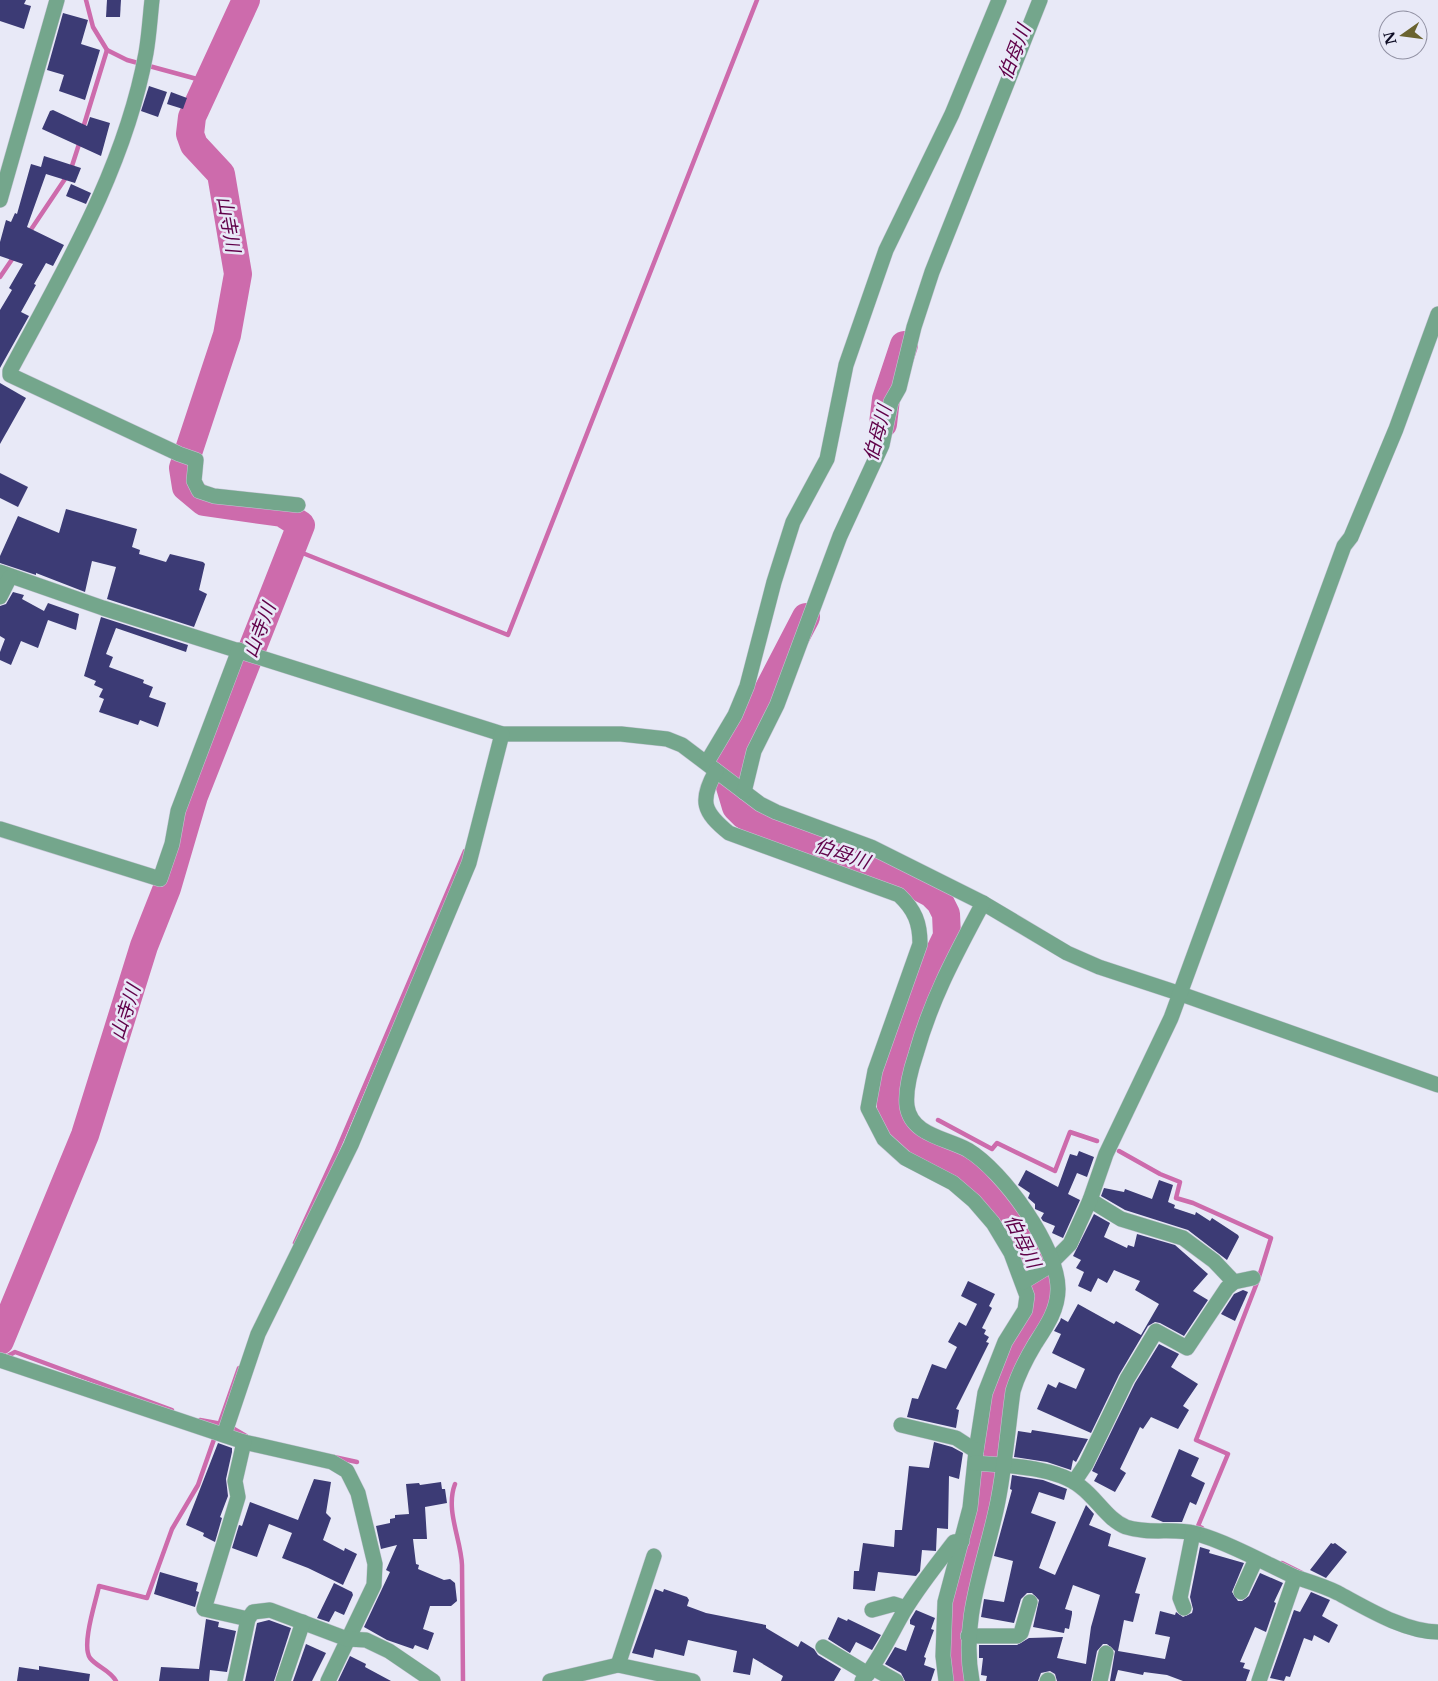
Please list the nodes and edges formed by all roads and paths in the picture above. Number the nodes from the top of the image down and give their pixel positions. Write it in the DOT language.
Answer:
graph roads {
  1 [pos="57,0"];
  2 [pos="152,0"];
  3 [pos="999,0"];
  4 [pos="1040,0"];
  5 [pos="0,200"];
  6 [pos="1438,314"];
  7 [pos="298,505"];
  8 [pos="5,574"];
  9 [pos="0,597"];
  10 [pos="239,650"];
  11 [pos="502,734"];
  12 [pos="712,767"];
  13 [pos="744,792"];
  14 [pos="0,829"];
  15 [pos="983,903"];
  16 [pos="1181,994"];
  17 [pos="1438,1085"];
  18 [pos="1090,1200"];
  19 [pos="1049,1265"];
  20 [pos="1253,1278"];
  21 [pos="1027,1280"];
  22 [pos="1234,1282"];
  23 [pos="0,1360"];
  24 [pos="901,1425"];
  25 [pos="224,1435"];
  26 [pos="244,1442"];
  27 [pos="975,1457"];
  28 [pos="1002,1464"];
  29 [pos="1074,1482"];
  30 [pos="1193,1533"];
  31 [pos="962,1541"];
  32 [pos="654,1556"];
  33 [pos="1256,1559"];
  34 [pos="1295,1577"];
  35 [pos="1241,1592"];
  36 [pos="1030,1602"];
  37 [pos="906,1608"];
  38 [pos="1184,1608"];
  39 [pos="872,1610"];
  40 [pos="248,1619"];
  41 [pos="303,1622"];
  42 [pos="1438,1632"];
  43 [pos="968,1636"];
  44 [pos="347,1639"];
  45 [pos="822,1648"];
  46 [pos="1106,1653"];
  47 [pos="615,1671"];
  48 [pos="868,1674"];
  49 [pos="235,1681"];
  50 [pos="283,1681"];
  51 [pos="328,1681"];
  52 [pos="433,1681"];
  53 [pos="550,1681"];
  54 [pos="693,1681"];
  55 [pos="896,1681"];
  56 [pos="946,1681"];
  57 [pos="972,1681"];
  58 [pos="1100,1681"];
  59 [pos="1259,1681"];
  1 -- 5 [label="street"];
  2 -- 7 [label="street"];
  3 -- 12 [label="street"];
  4 -- 13 [label="street"];
  6 -- 16 [label="street"];
  8 -- 9 [label="street"];
  8 -- 10 [label="street"];
  10 -- 11 [label="street"];
  10 -- 14 [label="street"];
  11 -- 12 [label="street"];
  11 -- 25 [label="street"];
  12 -- 13 [label="street"];
  12 -- 21 [label="street"];
  13 -- 15 [label="street"];
  15 -- 16 [label="street"];
  15 -- 19 [label="street"];
  16 -- 17 [label="street"];
  16 -- 18 [label="street"];
  18 -- 19 [label="street"];
  18 -- 22 [label="street"];
  19 -- 21 [label="street"];
  19 -- 28 [label="street"];
  20 -- 22 [label="street"];
  21 -- 27 [label="street"];
  22 -- 29 [label="street"];
  23 -- 25 [label="street"];
  24 -- 27 [label="street"];
  25 -- 26 [label="street"];
  26 -- 40 [label="street"];
  26 -- 44 [label="street"];
  27 -- 28 [label="street"];
  27 -- 31 [label="street"];
  28 -- 29 [label="street"];
  28 -- 43 [label="street"];
  29 -- 30 [label="street"];
  30 -- 33 [label="street"];
  30 -- 38 [label="street"];
  31 -- 37 [label="street"];
  31 -- 56 [label="street"];
  32 -- 47 [label="street"];
  33 -- 34 [label="street"];
  33 -- 35 [label="street"];
  34 -- 42 [label="street"];
  34 -- 59 [label="street"];
  36 -- 43 [label="street"];
  37 -- 39 [label="street"];
  37 -- 48 [label="street"];
  40 -- 41 [label="street"];
  40 -- 49 [label="street"];
  41 -- 44 [label="street"];
  41 -- 50 [label="street"];
  43 -- 57 [label="street"];
  44 -- 51 [label="street"];
  44 -- 52 [label="street"];
  45 -- 48 [label="street"];
  46 -- 58 [label="street"];
  47 -- 53 [label="street"];
  47 -- 54 [label="street"];
  48 -- 55 [label="street"];
}
